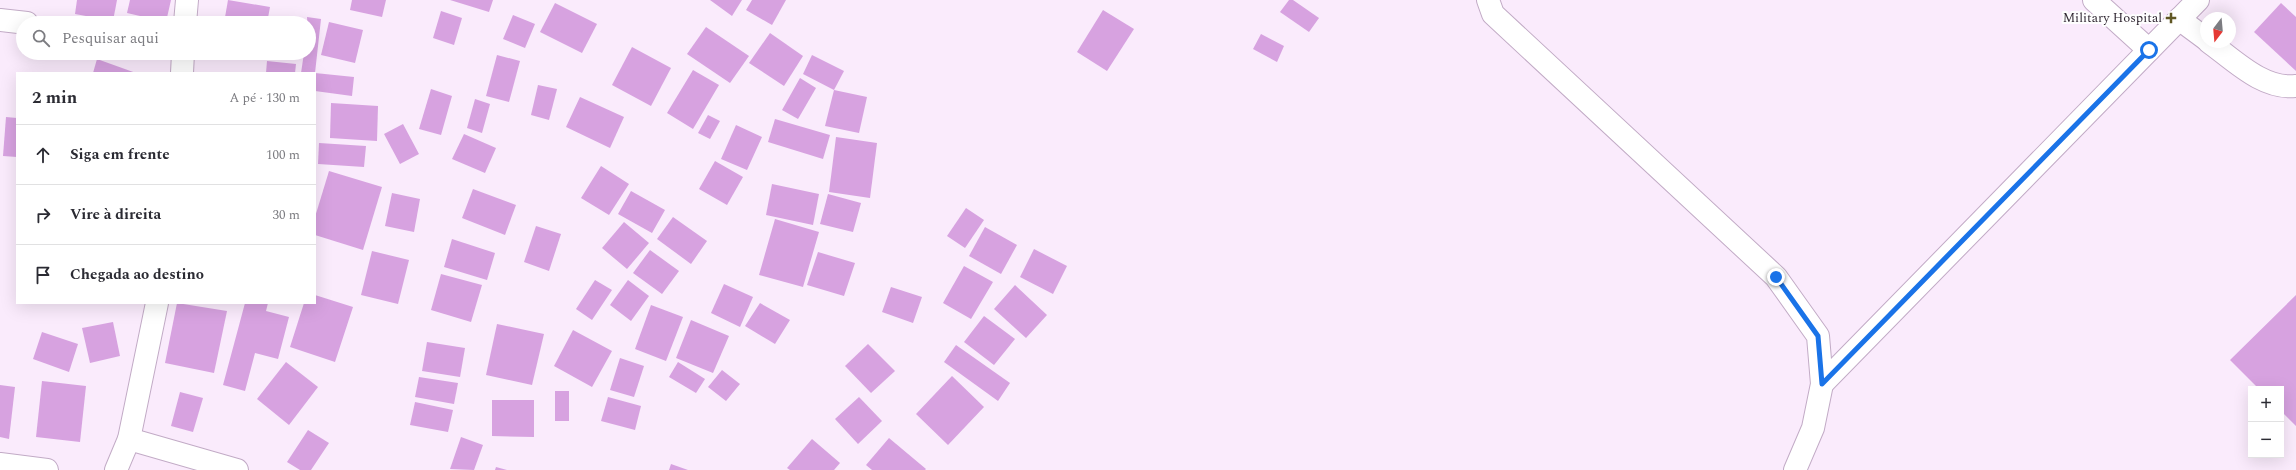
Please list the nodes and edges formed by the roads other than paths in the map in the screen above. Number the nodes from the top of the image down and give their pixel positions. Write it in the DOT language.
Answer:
graph roads {
  1 [pos="187,0"];
  2 [pos="1488,0"];
  3 [pos="2094,0"];
  4 [pos="2198,0"];
  5 [pos="186,16"];
  6 [pos="2179,19"];
  7 [pos="0,20"];
  8 [pos="16,22"];
  9 [pos="2200,35"];
  10 [pos="2218,48"];
  11 [pos="2149,50"];
  12 [pos="183,60"];
  13 [pos="182,72"];
  14 [pos="2296,86"];
  15 [pos="157,304"];
  16 [pos="1822,384"];
  17 [pos="129,439"];
  18 [pos="0,464"];
  19 [pos="47,470"];
  20 [pos="116,470"];
  21 [pos="238,470"];
  22 [pos="1795,470"];
  1 -- 5 [label="street"];
  2 -- 16 [label="street"];
  3 -- 11 [label="street"];
  4 -- 6 [label="street"];
  6 -- 9 [label="street"];
  6 -- 11 [label="street"];
  7 -- 8 [label="street"];
  10 -- 14 [label="street"];
  11 -- 16 [label="street"];
  12 -- 13 [label="street"];
  15 -- 17 [label="street"];
  16 -- 22 [label="street"];
  17 -- 20 [label="street"];
  17 -- 21 [label="street"];
  18 -- 19 [label="street"];
}
